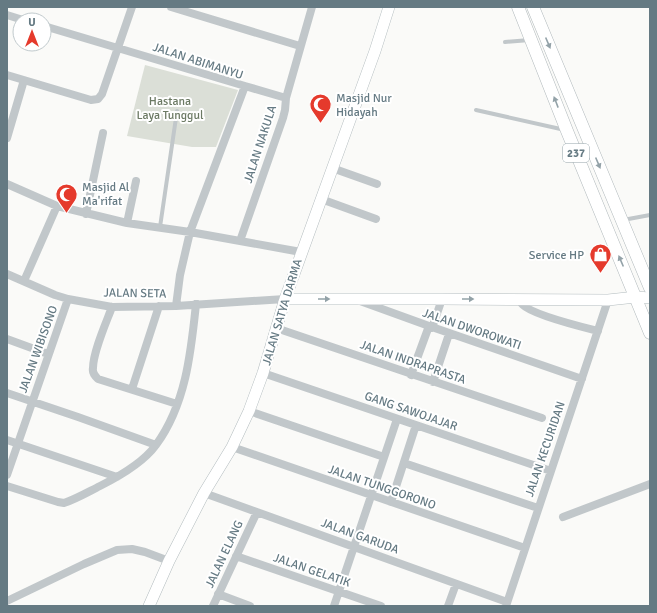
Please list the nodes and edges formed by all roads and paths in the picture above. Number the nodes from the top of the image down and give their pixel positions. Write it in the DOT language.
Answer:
graph roads {
  1 [pos="132,7"];
  2 [pos="171,7"];
  3 [pos="312,7"];
  4 [pos="389,7"];
  5 [pos="518,7"];
  6 [pos="533,7"];
  7 [pos="52,28"];
  8 [pos="531,40"];
  9 [pos="505,42"];
  10 [pos="300,46"];
  11 [pos="118,49"];
  12 [pos="7,75"];
  13 [pos="24,80"];
  14 [pos="245,86"];
  15 [pos="286,98"];
  16 [pos="476,110"];
  17 [pos="177,111"];
  18 [pos="567,131"];
  19 [pos="103,133"];
  20 [pos="7,138"];
  21 [pos="332,168"];
  22 [pos="136,181"];
  23 [pos="7,184"];
  24 [pos="377,184"];
  25 [pos="321,199"];
  26 [pos="57,206"];
  27 [pos="86,214"];
  28 [pos="650,215"];
  29 [pos="376,219"];
  30 [pos="622,220"];
  31 [pos="127,223"];
  32 [pos="160,227"];
  33 [pos="190,232"];
  34 [pos="240,241"];
  35 [pos="301,252"];
  36 [pos="7,274"];
  37 [pos="24,281"];
  38 [pos="650,288"];
  39 [pos="636,297"];
  40 [pos="442,298"];
  41 [pos="650,298"];
  42 [pos="285,299"];
  43 [pos="355,299"];
  44 [pos="520,299"];
  45 [pos="68,300"];
  46 [pos="608,300"];
  47 [pos="196,304"];
  48 [pos="159,306"];
  49 [pos="176,306"];
  50 [pos="112,307"];
  51 [pos="430,327"];
  52 [pos="276,328"];
  53 [pos="598,331"];
  54 [pos="650,333"];
  55 [pos="449,334"];
  56 [pos="7,339"];
  57 [pos="48,354"];
  58 [pos="263,373"];
  59 [pos="411,375"];
  60 [pos="582,379"];
  61 [pos="433,382"];
  62 [pos="132,389"];
  63 [pos="7,394"];
  64 [pos="32,402"];
  65 [pos="177,404"];
  66 [pos="249,411"];
  67 [pos="542,418"];
  68 [pos="396,419"];
  69 [pos="416,425"];
  70 [pos="7,440"];
  71 [pos="18,443"];
  72 [pos="156,446"];
  73 [pos="232,447"];
  74 [pos="384,457"];
  75 [pos="404,463"];
  76 [pos="551,471"];
  77 [pos="7,474"];
  78 [pos="117,477"];
  79 [pos="650,484"];
  80 [pos="7,486"];
  81 [pos="204,493"];
  82 [pos="371,496"];
  83 [pos="391,502"];
  84 [pos="538,508"];
  85 [pos="257,512"];
  86 [pos="563,517"];
  87 [pos="354,547"];
  88 [pos="525,548"];
  89 [pos="236,556"];
  90 [pos="168,561"];
  91 [pos="456,584"];
  92 [pos="339,592"];
  93 [pos="218,594"];
  94 [pos="7,601"];
  95 [pos="506,604"];
  96 [pos="149,606"];
  97 [pos="213,606"];
  98 [pos="250,606"];
  99 [pos="334,606"];
  100 [pos="381,606"];
  101 [pos="448,606"];
  1 -- 11 [label="street"];
  2 -- 10 [label="street"];
  3 -- 10 [label="street, JALAN NAKULA"];
  4 -- 21 [label="main road, JALAN SATYA DARMA"];
  5 -- 8 [label="main road, 237"];
  6 -- 30 [label="main road, 237, one-way"];
  7 -- 11 [label="street, JALAN ABIMANYU"];
  8 -- 9 [label="lane"];
  18 -- 8 [label="main road, 237, one-way"];
  10 -- 15 [label="street, JALAN NAKULA"];
  11 -- 13 [label="street"];
  11 -- 14 [label="street, JALAN ABIMANYU"];
  12 -- 13 [label="street"];
  13 -- 20 [label="street"];
  14 -- 15 [label="street"];
  14 -- 33 [label="street, JALAN ABIMANYU"];
  15 -- 34 [label="street, JALAN NAKULA"];
  16 -- 18 [label="lane"];
  17 -- 32 [label="lane"];
  39 -- 18 [label="main road, 237, one-way"];
  19 -- 27 [label="street"];
  21 -- 24 [label="street"];
  21 -- 25 [label="main road, JALAN SATYA DARMA"];
  22 -- 31 [label="street"];
  23 -- 26 [label="street"];
  25 -- 29 [label="street"];
  25 -- 35 [label="main road, JALAN SATYA DARMA"];
  26 -- 27 [label="street"];
  26 -- 37 [label="street"];
  27 -- 31 [label="street"];
  28 -- 30 [label="lane"];
  30 -- 38 [label="main road, 237"];
  31 -- 32 [label="street"];
  32 -- 33 [label="street"];
  33 -- 34 [label="street"];
  33 -- 49 [label="street, JALAN ABIMANYU"];
  34 -- 35 [label="street"];
  35 -- 42 [label="main road, JALAN SATYA DARMA"];
  36 -- 37 [label="street, JALAN SETA"];
  37 -- 45 [label="street, JALAN SETA"];
  39 -- 41 [label="main road"];
  39 -- 46 [label="main road"];
  39 -- 54 [label="main road, 237"];
  40 -- 43 [label="main road"];
  40 -- 44 [label="main road, one-way"];
  40 -- 51 [label="street"];
  42 -- 43 [label="main road, one-way"];
  42 -- 47 [label="street, JALAN SETA"];
  42 -- 52 [label="main road, JALAN SATYA DARMA"];
  43 -- 51 [label="street, JALAN DWOROWATI"];
  44 -- 46 [label="main road"];
  44 -- 53 [label="street"];
  45 -- 50 [label="street, JALAN SETA"];
  45 -- 57 [label="street, JALAN WIBISONO"];
  46 -- 53 [label="street, JALAN KECURIDAN"];
  47 -- 49 [label="street, JALAN SETA"];
  47 -- 65 [label="street"];
  48 -- 49 [label="street, JALAN SETA"];
  48 -- 50 [label="street, JALAN SETA"];
  48 -- 62 [label="street"];
  50 -- 62 [label="street"];
  51 -- 55 [label="street, JALAN DWOROWATI"];
  51 -- 59 [label="street"];
  52 -- 58 [label="main road, JALAN SATYA DARMA"];
  52 -- 59 [label="street, JALAN INDRAPRASTA"];
  53 -- 60 [label="street, JALAN KECURIDAN"];
  55 -- 60 [label="street, JALAN DWOROWATI"];
  55 -- 61 [label="street"];
  56 -- 57 [label="street"];
  57 -- 64 [label="street, JALAN WIBISONO"];
  58 -- 66 [label="main road, JALAN SATYA DARMA"];
  58 -- 68 [label="street, GANG SAWOJAJAR"];
  59 -- 61 [label="street, JALAN INDRAPRASTA"];
  60 -- 76 [label="street, JALAN KECURIDAN"];
  61 -- 67 [label="street, JALAN INDRAPRASTA"];
  62 -- 65 [label="street"];
  63 -- 64 [label="street"];
  64 -- 71 [label="street, JALAN WIBISONO"];
  64 -- 72 [label="street"];
  65 -- 72 [label="street"];
  66 -- 73 [label="main road, JALAN SATYA DARMA"];
  66 -- 74 [label="street"];
  68 -- 69 [label="street, GANG SAWOJAJAR"];
  68 -- 74 [label="street"];
  69 -- 75 [label="street"];
  69 -- 76 [label="street, GANG SAWOJAJAR"];
  70 -- 71 [label="street"];
  71 -- 77 [label="street, JALAN WIBISONO"];
  71 -- 78 [label="street"];
  72 -- 78 [label="street"];
  73 -- 81 [label="main road, JALAN SATYA DARMA"];
  73 -- 82 [label="street, JALAN TUNGGORONO"];
  74 -- 82 [label="street"];
  75 -- 83 [label="street"];
  75 -- 84 [label="street"];
  76 -- 84 [label="street, JALAN KECURIDAN"];
  78 -- 80 [label="street"];
  79 -- 86 [label="street"];
  81 -- 85 [label="street, JALAN GARUDA"];
  81 -- 90 [label="main road, JALAN SATYA DARMA"];
  82 -- 83 [label="street, JALAN TUNGGORONO"];
  82 -- 87 [label="street"];
  83 -- 88 [label="street, JALAN TUNGGORONO"];
  84 -- 88 [label="street, JALAN KECURIDAN"];
  85 -- 87 [label="street, JALAN GARUDA"];
  85 -- 89 [label="street, JALAN ELANG"];
  87 -- 91 [label="street, JALAN GARUDA"];
  87 -- 92 [label="street"];
  88 -- 95 [label="street, JALAN KECURIDAN"];
  89 -- 92 [label="street, JALAN GELATIK"];
  89 -- 93 [label="street, JALAN ELANG"];
  90 -- 94 [label="street"];
  90 -- 96 [label="main road, JALAN SATYA DARMA"];
  91 -- 95 [label="street, JALAN GARUDA"];
  91 -- 101 [label="street"];
  92 -- 99 [label="street"];
  92 -- 100 [label="street, JALAN GELATIK"];
  93 -- 97 [label="street, JALAN ELANG"];
  93 -- 98 [label="street"];
}
